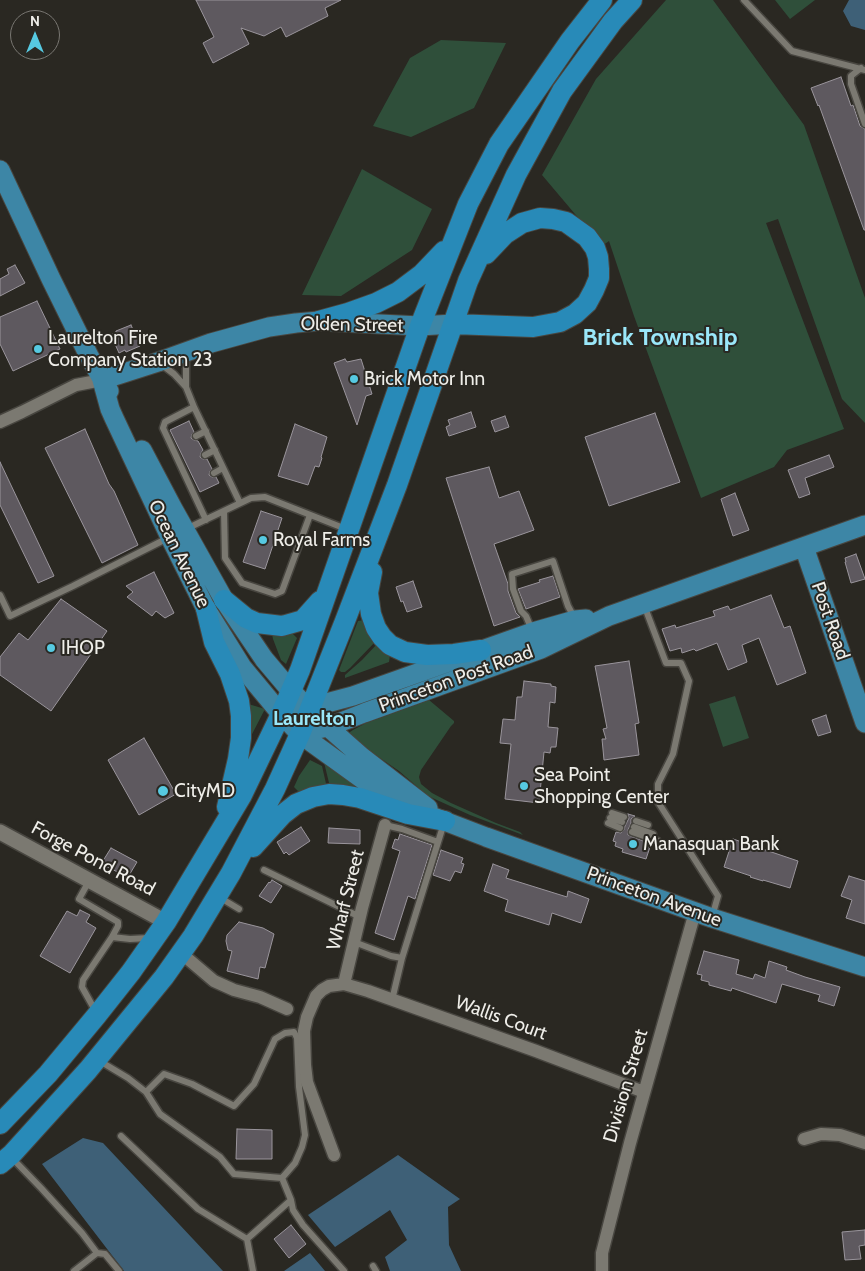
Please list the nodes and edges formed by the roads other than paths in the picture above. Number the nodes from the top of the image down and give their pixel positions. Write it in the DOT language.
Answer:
graph roads {
  1 [pos="602,0"];
  2 [pos="632,0"];
  3 [pos="744,0"];
  4 [pos="863,69"];
  5 [pos="865,124"];
  6 [pos="0,170"];
  7 [pos="455,238"];
  8 [pos="468,281"];
  9 [pos="319,321"];
  10 [pos="453,324"];
  11 [pos="420,326"];
  12 [pos="186,352"];
  13 [pos="158,362"];
  14 [pos="102,380"];
  15 [pos="186,387"];
  16 [pos="194,407"];
  17 [pos="0,422"];
  18 [pos="206,431"];
  19 [pos="196,436"];
  20 [pos="215,450"];
  21 [pos="205,455"];
  22 [pos="223,468"];
  23 [pos="214,473"];
  24 [pos="240,503"];
  25 [pos="224,511"];
  26 [pos="310,515"];
  27 [pos="206,520"];
  28 [pos="865,525"];
  29 [pos="348,530"];
  30 [pos="177,533"];
  31 [pos="380,533"];
  32 [pos="804,547"];
  33 [pos="327,591"];
  34 [pos="0,595"];
  35 [pos="224,600"];
  36 [pos="644,604"];
  37 [pos="206,609"];
  38 [pos="609,616"];
  39 [pos="575,620"];
  40 [pos="533,632"];
  41 [pos="481,650"];
  42 [pos="291,691"];
  43 [pos="310,708"];
  44 [pos="281,714"];
  45 [pos="865,723"];
  46 [pos="328,727"];
  47 [pos="300,734"];
  48 [pos="610,818"];
  49 [pos="445,821"];
  50 [pos="385,825"];
  51 [pos="648,825"];
  52 [pos="634,827"];
  53 [pos="222,830"];
  54 [pos="0,832"];
  55 [pos="653,834"];
  56 [pos="658,841"];
  57 [pos="438,842"];
  58 [pos="264,870"];
  59 [pos="230,873"];
  60 [pos="89,880"];
  61 [pos="217,896"];
  62 [pos="240,909"];
  63 [pos="704,915"];
  64 [pos="360,917"];
  65 [pos="161,930"];
  66 [pos="112,937"];
  67 [pos="354,942"];
  68 [pos="181,953"];
  69 [pos="402,958"];
  70 [pos="865,967"];
  71 [pos="344,984"];
  72 [pos="392,1000"];
  73 [pos="287,1009"];
  74 [pos="97,1015"];
  75 [pos="97,1059"];
  76 [pos="146,1092"];
  77 [pos="644,1092"];
  78 [pos="0,1124"];
  79 [pos="122,1136"];
  80 [pos="804,1140"];
  81 [pos="865,1143"];
  82 [pos="334,1154"];
  83 [pos="5,1160"];
  84 [pos="282,1178"];
  85 [pos="291,1200"];
  86 [pos="247,1239"];
  87 [pos="97,1253"];
  88 [pos="74,1271"];
  89 [pos="119,1271"];
  90 [pos="253,1271"];
  91 [pos="344,1271"];
  92 [pos="602,1271"];
  1 -- 7 [label="highway"];
  2 -- 8 [label="highway"];
  3 -- 4 [label="lane"];
  4 -- 5 [label="lane"];
  6 -- 14 [label="main road, Ocean Avenue"];
  7 -- 9 [label="highway"];
  7 -- 11 [label="highway"];
  8 -- 10 [label="highway"];
  8 -- 10 [label="highway"];
  9 -- 11 [label="main road, Olden Street"];
  9 -- 12 [label="main road, Olden Street"];
  10 -- 11 [label="main road, Olden Street"];
  10 -- 31 [label="highway"];
  11 -- 29 [label="highway"];
  12 -- 13 [label="main road, Olden Street"];
  12 -- 15 [label="lane"];
  13 -- 14 [label="main road, Olden Street"];
  13 -- 15 [label="lane"];
  14 -- 17 [label="street, Olden Street"];
  14 -- 30 [label="main road, Ocean Avenue"];
  15 -- 16 [label="lane"];
  16 -- 18 [label="lane"];
  16 -- 27 [label="lane"];
  18 -- 19 [label="lane"];
  18 -- 20 [label="lane"];
  20 -- 21 [label="lane"];
  20 -- 22 [label="lane"];
  22 -- 23 [label="lane"];
  22 -- 24 [label="lane"];
  24 -- 25 [label="lane"];
  24 -- 26 [label="lane"];
  25 -- 26 [label="lane"];
  25 -- 27 [label="lane"];
  26 -- 29 [label="lane"];
  27 -- 30 [label="lane"];
  28 -- 32 [label="main road, Princeton Post Road"];
  29 -- 33 [label="highway"];
  30 -- 34 [label="lane"];
  30 -- 35 [label="main road, Ocean Avenue"];
  30 -- 37 [label="main road, Ocean Avenue"];
  31 -- 41 [label="highway"];
  31 -- 43 [label="highway"];
  32 -- 36 [label="main road, Princeton Post Road"];
  32 -- 45 [label="main road, Post Road"];
  33 -- 35 [label="highway"];
  33 -- 42 [label="highway"];
  35 -- 42 [label="main road, Ocean Avenue"];
  36 -- 38 [label="main road, Princeton Post Road"];
  36 -- 63 [label="lane"];
  37 -- 44 [label="main road, Ocean Avenue"];
  37 -- 53 [label="highway"];
  38 -- 39 [label="main road, Princeton Post Road"];
  38 -- 46 [label="main road, Princeton Post Road"];
  39 -- 40 [label="main road, Princeton Post Road"];
  39 -- 40 [label="lane"];
  40 -- 41 [label="main road, Princeton Post Road"];
  41 -- 43 [label="main road, Princeton Post Road"];
  42 -- 43 [label="main road, Ocean Avenue"];
  42 -- 44 [label="highway"];
  43 -- 44 [label="main road, Princeton Post Road"];
  43 -- 46 [label="main road, Princeton Avenue"];
  43 -- 47 [label="highway"];
  44 -- 47 [label="main road, Ocean Avenue"];
  44 -- 53 [label="highway"];
  46 -- 47 [label="main road, Princeton Post Road"];
  46 -- 49 [label="main road, Princeton Avenue"];
  47 -- 49 [label="main road, Princeton Avenue"];
  47 -- 59 [label="highway"];
  48 -- 48 [label="lane"];
  49 -- 57 [label="lane"];
  49 -- 59 [label="highway"];
  49 -- 63 [label="main road, Princeton Avenue"];
  50 -- 57 [label="lane"];
  50 -- 64 [label="street, Wharf Street"];
  51 -- 52 [label="lane"];
  52 -- 55 [label="lane"];
  52 -- 56 [label="lane"];
  53 -- 65 [label="highway"];
  54 -- 60 [label="street, Forge Pond Road"];
  57 -- 69 [label="lane"];
  58 -- 64 [label="lane"];
  59 -- 61 [label="highway"];
  60 -- 65 [label="street, Forge Pond Road"];
  60 -- 66 [label="lane"];
  61 -- 62 [label="lane"];
  61 -- 68 [label="highway"];
  63 -- 70 [label="main road, Princeton Avenue"];
  63 -- 77 [label="street, Division Street"];
  64 -- 67 [label="street, Wharf Street"];
  65 -- 66 [label="lane"];
  65 -- 74 [label="highway"];
  66 -- 74 [label="lane"];
  67 -- 69 [label="lane"];
  67 -- 71 [label="street, Wharf Street"];
  68 -- 73 [label="street"];
  68 -- 75 [label="highway"];
  69 -- 72 [label="lane"];
  71 -- 72 [label="street, Wallis Court"];
  71 -- 82 [label="street"];
  72 -- 77 [label="street, Wallis Court"];
  74 -- 78 [label="highway"];
  75 -- 76 [label="lane"];
  75 -- 83 [label="highway"];
  76 -- 84 [label="lane"];
  76 -- 84 [label="lane"];
  77 -- 92 [label="street, Division Street"];
  79 -- 86 [label="lane"];
  80 -- 81 [label="street"];
  83 -- 87 [label="lane"];
  84 -- 85 [label="lane"];
  85 -- 86 [label="lane"];
  85 -- 91 [label="lane"];
  86 -- 90 [label="lane"];
  87 -- 88 [label="lane"];
  87 -- 89 [label="lane"];
}
